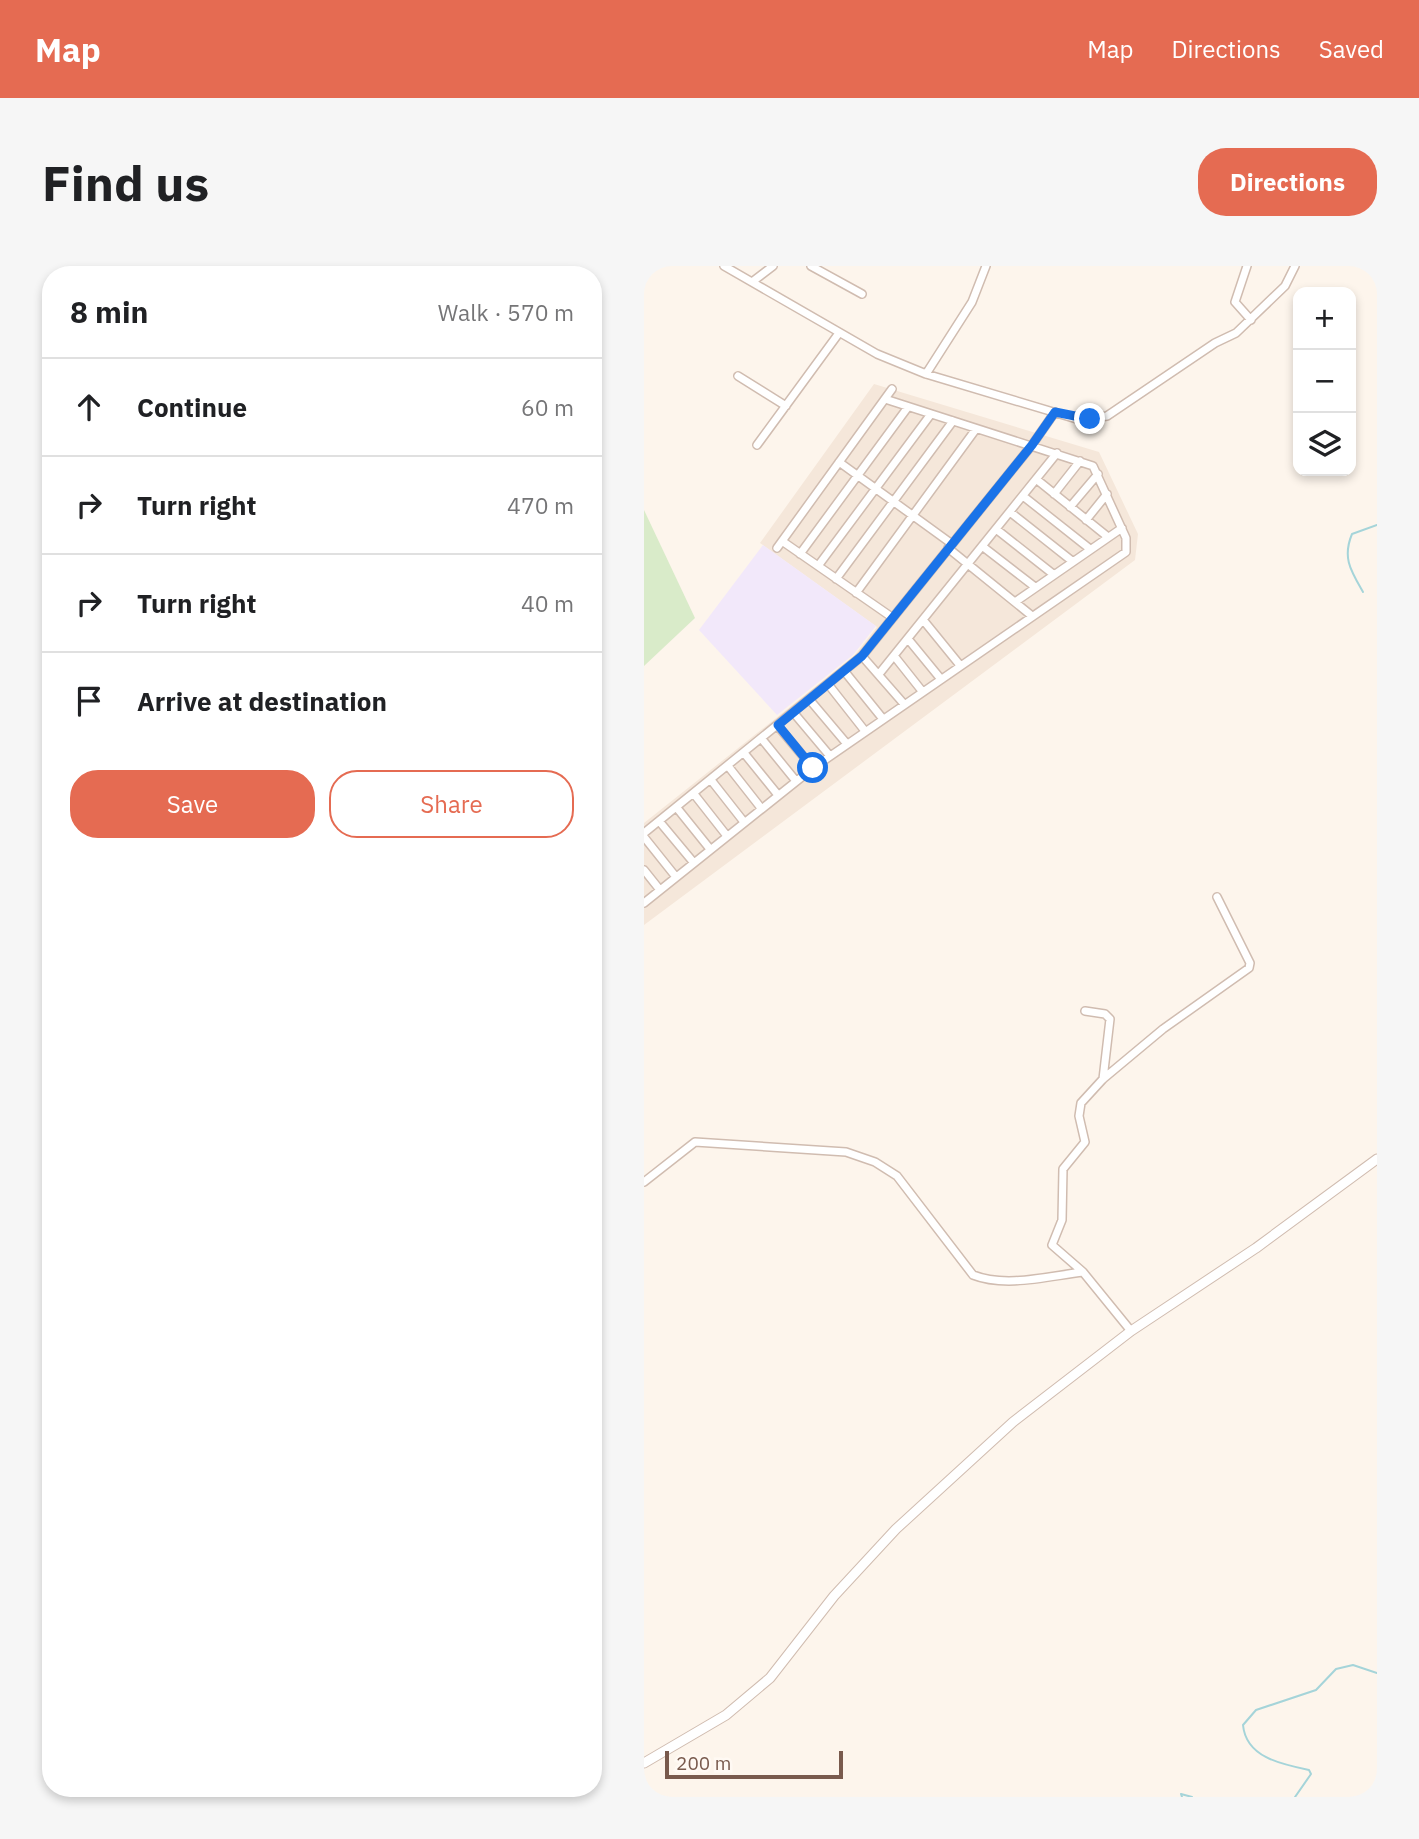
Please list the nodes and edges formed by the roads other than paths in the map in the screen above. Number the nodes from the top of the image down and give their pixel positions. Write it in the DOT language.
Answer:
graph roads {
  1 [pos="724,266"];
  2 [pos="774,266"];
  3 [pos="811,266"];
  4 [pos="986,266"];
  5 [pos="1247,266"];
  6 [pos="1295,266"];
  7 [pos="752,282"];
  8 [pos="862,294"];
  9 [pos="1251,320"];
  10 [pos="839,333"];
  11 [pos="926,374"];
  12 [pos="738,376"];
  13 [pos="892,389"];
  14 [pos="885,399"];
  15 [pos="786,406"];
  16 [pos="908,407"];
  17 [pos="1055,412"];
  18 [pos="931,414"];
  19 [pos="953,421"];
  20 [pos="976,429"];
  21 [pos="757,445"];
  22 [pos="1032,445"];
  23 [pos="1056,453"];
  24 [pos="1080,461"];
  25 [pos="839,462"];
  26 [pos="1098,474"];
  27 [pos="858,476"];
  28 [pos="1036,479"];
  29 [pos="875,488"];
  30 [pos="1054,494"];
  31 [pos="1107,494"];
  32 [pos="1023,496"];
  33 [pos="893,501"];
  34 [pos="1070,507"];
  35 [pos="1010,512"];
  36 [pos="912,515"];
  37 [pos="1086,520"];
  38 [pos="1122,528"];
  39 [pos="996,529"];
  40 [pos="1108,537"];
  41 [pos="950,546"];
  42 [pos="982,546"];
  43 [pos="1090,549"];
  44 [pos="800,554"];
  45 [pos="1072,561"];
  46 [pos="968,564"];
  47 [pos="818,566"];
  48 [pos="1054,574"];
  49 [pos="836,579"];
  50 [pos="1035,587"];
  51 [pos="856,593"];
  52 [pos="1016,602"];
  53 [pos="1032,616"];
  54 [pos="893,618"];
  55 [pos="924,621"];
  56 [pos="908,639"];
  57 [pos="862,656"];
  58 [pos="895,657"];
  59 [pos="959,664"];
  60 [pos="845,672"];
  61 [pos="879,674"];
  62 [pos="940,678"];
  63 [pos="828,684"];
  64 [pos="922,691"];
  65 [pos="810,699"];
  66 [pos="904,704"];
  67 [pos="793,712"];
  68 [pos="883,719"];
  69 [pos="778,725"];
  70 [pos="865,731"];
  71 [pos="761,738"];
  72 [pos="846,744"];
  73 [pos="744,753"];
  74 [pos="830,756"];
  75 [pos="728,766"];
  76 [pos="813,768"];
  77 [pos="711,780"];
  78 [pos="796,780"];
  79 [pos="694,794"];
  80 [pos="778,795"];
  81 [pos="677,808"];
  82 [pos="761,808"];
  83 [pos="659,821"];
  84 [pos="744,822"];
  85 [pos="644,835"];
  86 [pos="727,836"];
  87 [pos="710,849"];
  88 [pos="694,863"];
  89 [pos="644,870"];
  90 [pos="676,877"];
  91 [pos="660,890"];
  92 [pos="1217,897"];
  93 [pos="644,903"];
  94 [pos="1085,1012"];
  95 [pos="1103,1079"];
  96 [pos="1377,1159"];
  97 [pos="644,1182"];
  98 [pos="1083,1272"];
  99 [pos="1131,1331"];
  100 [pos="644,1763"];
  1 -- 7 [label="street"];
  2 -- 7 [label="street"];
  3 -- 8 [label="street"];
  4 -- 11 [label="street"];
  5 -- 9 [label="street"];
  6 -- 9 [label="street"];
  7 -- 10 [label="street"];
  9 -- 17 [label="street"];
  10 -- 11 [label="street"];
  10 -- 15 [label="street"];
  11 -- 17 [label="street"];
  12 -- 15 [label="street"];
  13 -- 14 [label="street"];
  14 -- 16 [label="street"];
  14 -- 25 [label="street"];
  15 -- 21 [label="street"];
  16 -- 18 [label="street"];
  16 -- 27 [label="street"];
  17 -- 22 [label="street"];
  18 -- 19 [label="street"];
  18 -- 29 [label="street"];
  19 -- 20 [label="street"];
  19 -- 33 [label="street"];
  20 -- 22 [label="street"];
  20 -- 36 [label="street"];
  22 -- 23 [label="street"];
  22 -- 41 [label="street"];
  23 -- 24 [label="street"];
  23 -- 28 [label="street"];
  24 -- 26 [label="street"];
  24 -- 30 [label="street"];
  25 -- 27 [label="street"];
  25 -- 44 [label="street"];
  26 -- 31 [label="street"];
  26 -- 34 [label="street"];
  27 -- 29 [label="street"];
  27 -- 44 [label="street"];
  28 -- 30 [label="street"];
  28 -- 32 [label="street"];
  29 -- 33 [label="street"];
  29 -- 47 [label="street"];
  30 -- 34 [label="street"];
  31 -- 37 [label="street"];
  31 -- 38 [label="street"];
  32 -- 35 [label="street"];
  32 -- 43 [label="street"];
  33 -- 36 [label="street"];
  33 -- 49 [label="street"];
  34 -- 37 [label="street"];
  35 -- 39 [label="street"];
  35 -- 45 [label="street"];
  36 -- 41 [label="street"];
  36 -- 51 [label="street"];
  37 -- 40 [label="street"];
  38 -- 40 [label="street"];
  38 -- 53 [label="street"];
  39 -- 42 [label="street"];
  39 -- 48 [label="street"];
  40 -- 43 [label="street"];
  41 -- 46 [label="street"];
  41 -- 54 [label="street"];
  42 -- 46 [label="street"];
  42 -- 50 [label="street"];
  43 -- 45 [label="street"];
  44 -- 47 [label="street"];
  45 -- 48 [label="street"];
  46 -- 52 [label="street"];
  46 -- 55 [label="street"];
  47 -- 49 [label="street"];
  48 -- 50 [label="street"];
  49 -- 51 [label="street"];
  50 -- 52 [label="street"];
  51 -- 54 [label="street"];
  52 -- 53 [label="street"];
  53 -- 59 [label="street"];
  54 -- 57 [label="street"];
  55 -- 56 [label="street"];
  55 -- 59 [label="street"];
  56 -- 58 [label="street"];
  56 -- 62 [label="street"];
  57 -- 60 [label="street"];
  57 -- 61 [label="street"];
  58 -- 61 [label="street"];
  58 -- 64 [label="street"];
  59 -- 62 [label="street"];
  60 -- 63 [label="street"];
  60 -- 68 [label="street"];
  61 -- 66 [label="street"];
  62 -- 64 [label="street"];
  63 -- 65 [label="street"];
  63 -- 70 [label="street"];
  64 -- 66 [label="street"];
  65 -- 67 [label="street"];
  65 -- 72 [label="street"];
  66 -- 68 [label="street"];
  67 -- 69 [label="street"];
  67 -- 74 [label="street"];
  68 -- 70 [label="street"];
  69 -- 71 [label="street"];
  69 -- 76 [label="street"];
  70 -- 72 [label="street"];
  71 -- 73 [label="street"];
  71 -- 78 [label="street"];
  72 -- 74 [label="street"];
  73 -- 75 [label="street"];
  73 -- 80 [label="street"];
  74 -- 76 [label="street"];
  75 -- 77 [label="street"];
  75 -- 82 [label="street"];
  76 -- 78 [label="street"];
  77 -- 79 [label="street"];
  77 -- 84 [label="street"];
  78 -- 80 [label="street"];
  79 -- 81 [label="street"];
  79 -- 86 [label="street"];
  80 -- 82 [label="street"];
  81 -- 83 [label="street"];
  81 -- 87 [label="street"];
  82 -- 84 [label="street"];
  83 -- 85 [label="street"];
  83 -- 88 [label="street"];
  84 -- 86 [label="street"];
  85 -- 90 [label="street"];
  86 -- 87 [label="street"];
  87 -- 88 [label="street"];
  88 -- 90 [label="street"];
  89 -- 91 [label="street"];
  90 -- 91 [label="street"];
  91 -- 93 [label="street"];
  92 -- 95 [label="street"];
  94 -- 95 [label="street"];
  95 -- 98 [label="street"];
  96 -- 99 [label="street"];
  97 -- 98 [label="street"];
  98 -- 99 [label="street"];
  99 -- 100 [label="street"];
}
